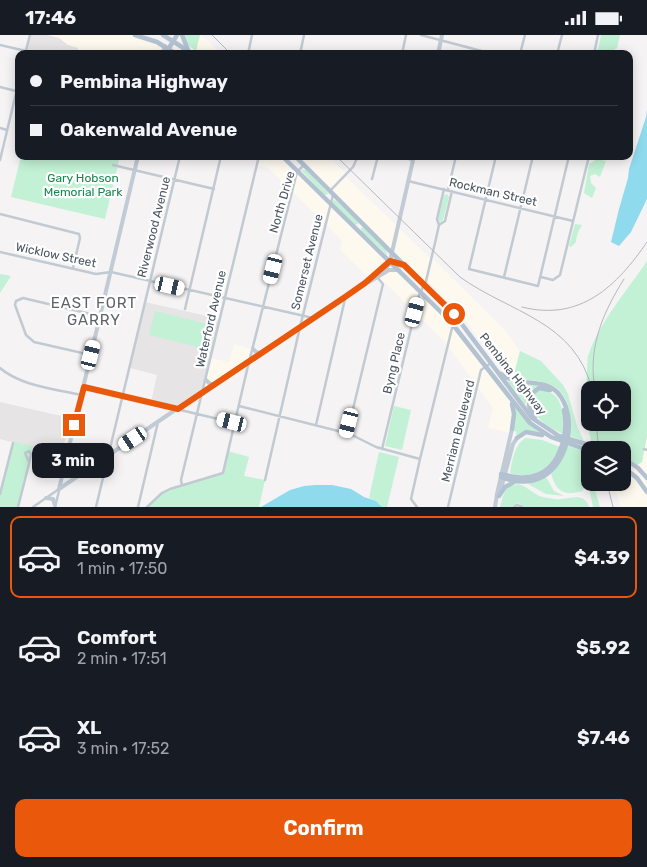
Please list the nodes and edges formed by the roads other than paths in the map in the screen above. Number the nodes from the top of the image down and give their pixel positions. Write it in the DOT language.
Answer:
graph roads {
  1 [pos="30,35"];
  2 [pos="135,35"];
  3 [pos="163,35"];
  4 [pos="177,35"];
  5 [pos="182,35"];
  6 [pos="252,35"];
  7 [pos="304,35"];
  8 [pos="406,35"];
  9 [pos="420,35"];
  10 [pos="442,35"];
  11 [pos="525,35"];
  12 [pos="562,35"];
  13 [pos="598,35"];
  14 [pos="169,36"];
  15 [pos="174,41"];
  16 [pos="441,41"];
  17 [pos="0,45"];
  18 [pos="167,47"];
  19 [pos="16,50"];
  20 [pos="27,50"];
  21 [pos="166,50"];
  22 [pos="171,50"];
  23 [pos="186,50"];
  24 [pos="189,50"];
  25 [pos="249,50"];
  26 [pos="301,50"];
  27 [pos="403,50"];
  28 [pos="439,50"];
  29 [pos="478,50"];
  30 [pos="521,50"];
  31 [pos="559,50"];
  32 [pos="595,50"];
  33 [pos="0,87"];
  34 [pos="15,91"];
  35 [pos="15,95"];
  36 [pos="0,128"];
  37 [pos="7,130"];
  38 [pos="0,160"];
  39 [pos="137,160"];
  40 [pos="179,160"];
  41 [pos="220,160"];
  42 [pos="258,160"];
  43 [pos="286,160"];
  44 [pos="299,160"];
  45 [pos="356,160"];
  46 [pos="377,160"];
  47 [pos="413,160"];
  48 [pos="455,160"];
  49 [pos="495,160"];
  50 [pos="532,160"];
  51 [pos="568,160"];
  52 [pos="588,160"];
  53 [pos="113,165"];
  54 [pos="304,165"];
  55 [pos="135,170"];
  56 [pos="297,171"];
  57 [pos="372,179"];
  58 [pos="174,180"];
  59 [pos="408,181"];
  60 [pos="214,189"];
  61 [pos="448,190"];
  62 [pos="332,192"];
  63 [pos="486,199"];
  64 [pos="330,203"];
  65 [pos="521,208"];
  66 [pos="0,214"];
  67 [pos="556,216"];
  68 [pos="573,221"];
  69 [pos="439,225"];
  70 [pos="0,251"];
  71 [pos="391,251"];
  72 [pos="390,261"];
  73 [pos="404,265"];
  74 [pos="73,269"];
  75 [pos="399,270"];
  76 [pos="111,272"];
  77 [pos="378,272"];
  78 [pos="384,273"];
  79 [pos="377,277"];
  80 [pos="504,277"];
  81 [pos="540,277"];
  82 [pos="150,281"];
  83 [pos="365,283"];
  84 [pos="425,285"];
  85 [pos="189,290"];
  86 [pos="421,291"];
  87 [pos="345,297"];
  88 [pos="225,298"];
  89 [pos="264,307"];
  90 [pos="185,309"];
  91 [pos="303,316"];
  92 [pos="100,317"];
  93 [pos="313,318"];
  94 [pos="458,319"];
  95 [pos="453,324"];
  96 [pos="300,327"];
  97 [pos="253,349"];
  98 [pos="260,353"];
  99 [pos="91,355"];
  100 [pos="250,360"];
  101 [pos="491,363"];
  102 [pos="242,365"];
  103 [pos="0,367"];
  104 [pos="486,367"];
  105 [pos="495,368"];
  106 [pos="247,370"];
  107 [pos="206,380"];
  108 [pos="214,384"];
  109 [pos="84,387"];
  110 [pos="203,391"];
  111 [pos="81,395"];
  112 [pos="123,396"];
  113 [pos="509,398"];
  114 [pos="239,406"];
  115 [pos="178,409"];
  116 [pos="198,414"];
  117 [pos="279,416"];
  118 [pos="158,422"];
  119 [pos="235,423"];
  120 [pos="316,425"];
  121 [pos="567,427"];
  122 [pos="512,429"];
  123 [pos="546,429"];
  124 [pos="346,433"];
  125 [pos="551,437"];
  126 [pos="517,438"];
  127 [pos="581,442"];
  128 [pos="13,443"];
  129 [pos="581,448"];
  130 [pos="382,449"];
  131 [pos="561,452"];
  132 [pos="109,455"];
  133 [pos="420,459"];
  134 [pos="29,462"];
  135 [pos="631,463"];
  136 [pos="63,473"];
  137 [pos="631,473"];
  138 [pos="503,476"];
  139 [pos="647,478"];
  140 [pos="72,481"];
  141 [pos="265,481"];
  142 [pos="514,482"];
  143 [pos="182,485"];
  144 [pos="59,489"];
  145 [pos="647,492"];
  146 [pos="0,494"];
  147 [pos="46,498"];
  148 [pos="498,498"];
  149 [pos="55,506"];
  150 [pos="18,507"];
  151 [pos="33,507"];
  152 [pos="96,507"];
  153 [pos="138,507"];
  154 [pos="146,507"];
  155 [pos="417,507"];
  156 [pos="448,507"];
  157 [pos="495,507"];
  158 [pos="514,507"];
  159 [pos="522,507"];
  1 -- 20 [label="street"];
  2 -- 18 [label="main road"];
  3 -- 14 [label="main road"];
  4 -- 15 [label="main road"];
  5 -- 24 [label="main road"];
  6 -- 25 [label="street"];
  7 -- 26 [label="street"];
  8 -- 27 [label="street"];
  9 -- 16 [label="street"];
  10 -- 16 [label="street"];
  11 -- 30 [label="street"];
  12 -- 31 [label="street"];
  13 -- 32 [label="street"];
  14 -- 15 [label="main road"];
  14 -- 18 [label="main road"];
  15 -- 18 [label="main road"];
  15 -- 23 [label="main road"];
  16 -- 28 [label="street"];
  16 -- 29 [label="street"];
  17 -- 19 [label="street"];
  18 -- 21 [label="street"];
  18 -- 22 [label="main road"];
  33 -- 34 [label="street"];
  35 -- 37 [label="street"];
  36 -- 37 [label="street"];
  37 -- 38 [label="street"];
  39 -- 55 [label="street"];
  40 -- 58 [label="street, Riverwood Avenue"];
  41 -- 60 [label="street"];
  42 -- 88 [label="street, Waterford Avenue"];
  43 -- 56 [label="main road, Pembina Highway"];
  44 -- 54 [label="main road, Pembina Highway"];
  45 -- 62 [label="street"];
  46 -- 57 [label="street"];
  47 -- 59 [label="street"];
  48 -- 61 [label="street, Byng Place"];
  49 -- 63 [label="street"];
  50 -- 65 [label="street"];
  51 -- 67 [label="street"];
  52 -- 68 [label="street"];
  53 -- 55 [label="street"];
  54 -- 56 [label="street, North Drive"];
  54 -- 62 [label="main road, Pembina Highway"];
  55 -- 58 [label="street"];
  55 -- 76 [label="street"];
  56 -- 64 [label="main road, Pembina Highway"];
  56 -- 89 [label="street, North Drive"];
  58 -- 60 [label="street"];
  58 -- 82 [label="street, Riverwood Avenue"];
  59 -- 61 [label="street, Rockman Street"];
  59 -- 71 [label="street"];
  60 -- 85 [label="street"];
  61 -- 63 [label="street, Rockman Street"];
  61 -- 69 [label="street, Byng Place"];
  61 -- 69 [label="street, Byng Place"];
  62 -- 64 [label="street, Somerset Avenue"];
  62 -- 71 [label="main road, Pembina Highway"];
  63 -- 65 [label="street, Rockman Street"];
  63 -- 80 [label="street"];
  64 -- 72 [label="main road, Pembina Highway"];
  64 -- 91 [label="street, Somerset Avenue"];
  65 -- 67 [label="street, Rockman Street"];
  65 -- 80 [label="street"];
  66 -- 74 [label="street"];
  67 -- 68 [label="street, Rockman Street"];
  67 -- 81 [label="street"];
  68 -- 81 [label="street"];
  69 -- 84 [label="street, Byng Place"];
  70 -- 74 [label="street, Wicklow Street"];
  71 -- 72 [label="street"];
  71 -- 73 [label="main road, Pembina Highway"];
  72 -- 73 [label="main road"];
  72 -- 75 [label="main road, Pembina Highway"];
  72 -- 77 [label="street"];
  72 -- 78 [label="street"];
  73 -- 84 [label="main road, Pembina Highway"];
  74 -- 76 [label="street, Wicklow Street"];
  75 -- 78 [label="street"];
  75 -- 86 [label="main road, Pembina Highway"];
  76 -- 82 [label="street, Wicklow Street"];
  76 -- 92 [label="street"];
  77 -- 79 [label="street"];
  77 -- 83 [label="street"];
  78 -- 79 [label="street"];
  79 -- 83 [label="street"];
  79 -- 124 [label="street"];
  80 -- 81 [label="street"];
  82 -- 85 [label="street, Wicklow Street"];
  82 -- 112 [label="street, Riverwood Avenue"];
  83 -- 87 [label="street"];
  84 -- 86 [label="street, Byng Place"];
  84 -- 94 [label="main road, Pembina Highway"];
  85 -- 88 [label="street, Wicklow Street"];
  85 -- 90 [label="street"];
  86 -- 95 [label="main road, Pembina Highway"];
  86 -- 130 [label="street, Byng Place"];
  87 -- 93 [label="street"];
  87 -- 120 [label="street"];
  88 -- 89 [label="street, Wicklow Street"];
  88 -- 107 [label="street, Waterford Avenue"];
  89 -- 91 [label="street, Wicklow Street"];
  89 -- 97 [label="street, North Drive"];
  91 -- 93 [label="street, Wicklow Street"];
  91 -- 96 [label="street, Somerset Avenue"];
  92 -- 99 [label="street"];
  92 -- 99 [label="street"];
  93 -- 96 [label="street"];
  94 -- 95 [label="street"];
  94 -- 101 [label="main road, Pembina Highway"];
  95 -- 104 [label="main road, Pembina Highway"];
  95 -- 133 [label="street"];
  96 -- 98 [label="street"];
  96 -- 117 [label="street, Somerset Avenue"];
  97 -- 98 [label="street"];
  97 -- 100 [label="street, North Drive"];
  98 -- 100 [label="street"];
  99 -- 109 [label="street"];
  100 -- 102 [label="street"];
  100 -- 106 [label="street, North Drive"];
  101 -- 104 [label="street, Merriam Boulevard"];
  101 -- 105 [label="main road, Pembina Highway"];
  102 -- 106 [label="street"];
  102 -- 108 [label="street"];
  103 -- 111 [label="street"];
  104 -- 113 [label="main road, Pembina Highway"];
  104 -- 156 [label="street, Merriam Boulevard"];
  105 -- 121 [label="main road"];
  105 -- 123 [label="main road, Pembina Highway"];
  106 -- 114 [label="street, North Drive"];
  107 -- 108 [label="street"];
  107 -- 110 [label="street, Waterford Avenue"];
  108 -- 110 [label="street"];
  109 -- 111 [label="street"];
  109 -- 112 [label="street"];
  110 -- 115 [label="street"];
  110 -- 116 [label="street, Waterford Avenue"];
  111 -- 136 [label="street"];
  112 -- 115 [label="street"];
  112 -- 132 [label="street, Riverwood Avenue"];
  113 -- 122 [label="main road"];
  113 -- 125 [label="main road, Pembina Highway"];
  114 -- 117 [label="street"];
  114 -- 119 [label="street, North Drive"];
  115 -- 116 [label="street"];
  115 -- 118 [label="street"];
  116 -- 119 [label="street"];
  116 -- 143 [label="street, Waterford Avenue"];
  117 -- 120 [label="street"];
  117 -- 141 [label="street, Somerset Avenue"];
  118 -- 132 [label="street"];
  118 -- 153 [label="street"];
  119 -- 143 [label="street, North Drive"];
  120 -- 124 [label="street"];
  121 -- 123 [label="main road"];
  121 -- 131 [label="main road"];
  122 -- 138 [label="street"];
  123 -- 127 [label="main road, Pembina Highway"];
  124 -- 130 [label="street"];
  125 -- 126 [label="main road"];
  125 -- 129 [label="main road, Pembina Highway"];
  126 -- 138 [label="street"];
  128 -- 146 [label="street"];
  130 -- 133 [label="street"];
  131 -- 138 [label="main road"];
  131 -- 142 [label="main road"];
  132 -- 140 [label="street"];
  132 -- 152 [label="street, Riverwood Avenue"];
  133 -- 155 [label="street"];
  134 -- 150 [label="street"];
  135 -- 139 [label="main road"];
  136 -- 140 [label="street"];
  136 -- 144 [label="street"];
  137 -- 145 [label="main road"];
  138 -- 142 [label="main road"];
  138 -- 148 [label="street"];
  140 -- 144 [label="street"];
  142 -- 148 [label="main road"];
  143 -- 154 [label="street, North Drive"];
  144 -- 147 [label="street"];
  144 -- 149 [label="street"];
  147 -- 149 [label="street"];
  147 -- 151 [label="street"];
  148 -- 157 [label="street"];
  158 -- 159 [label="street"];
}
